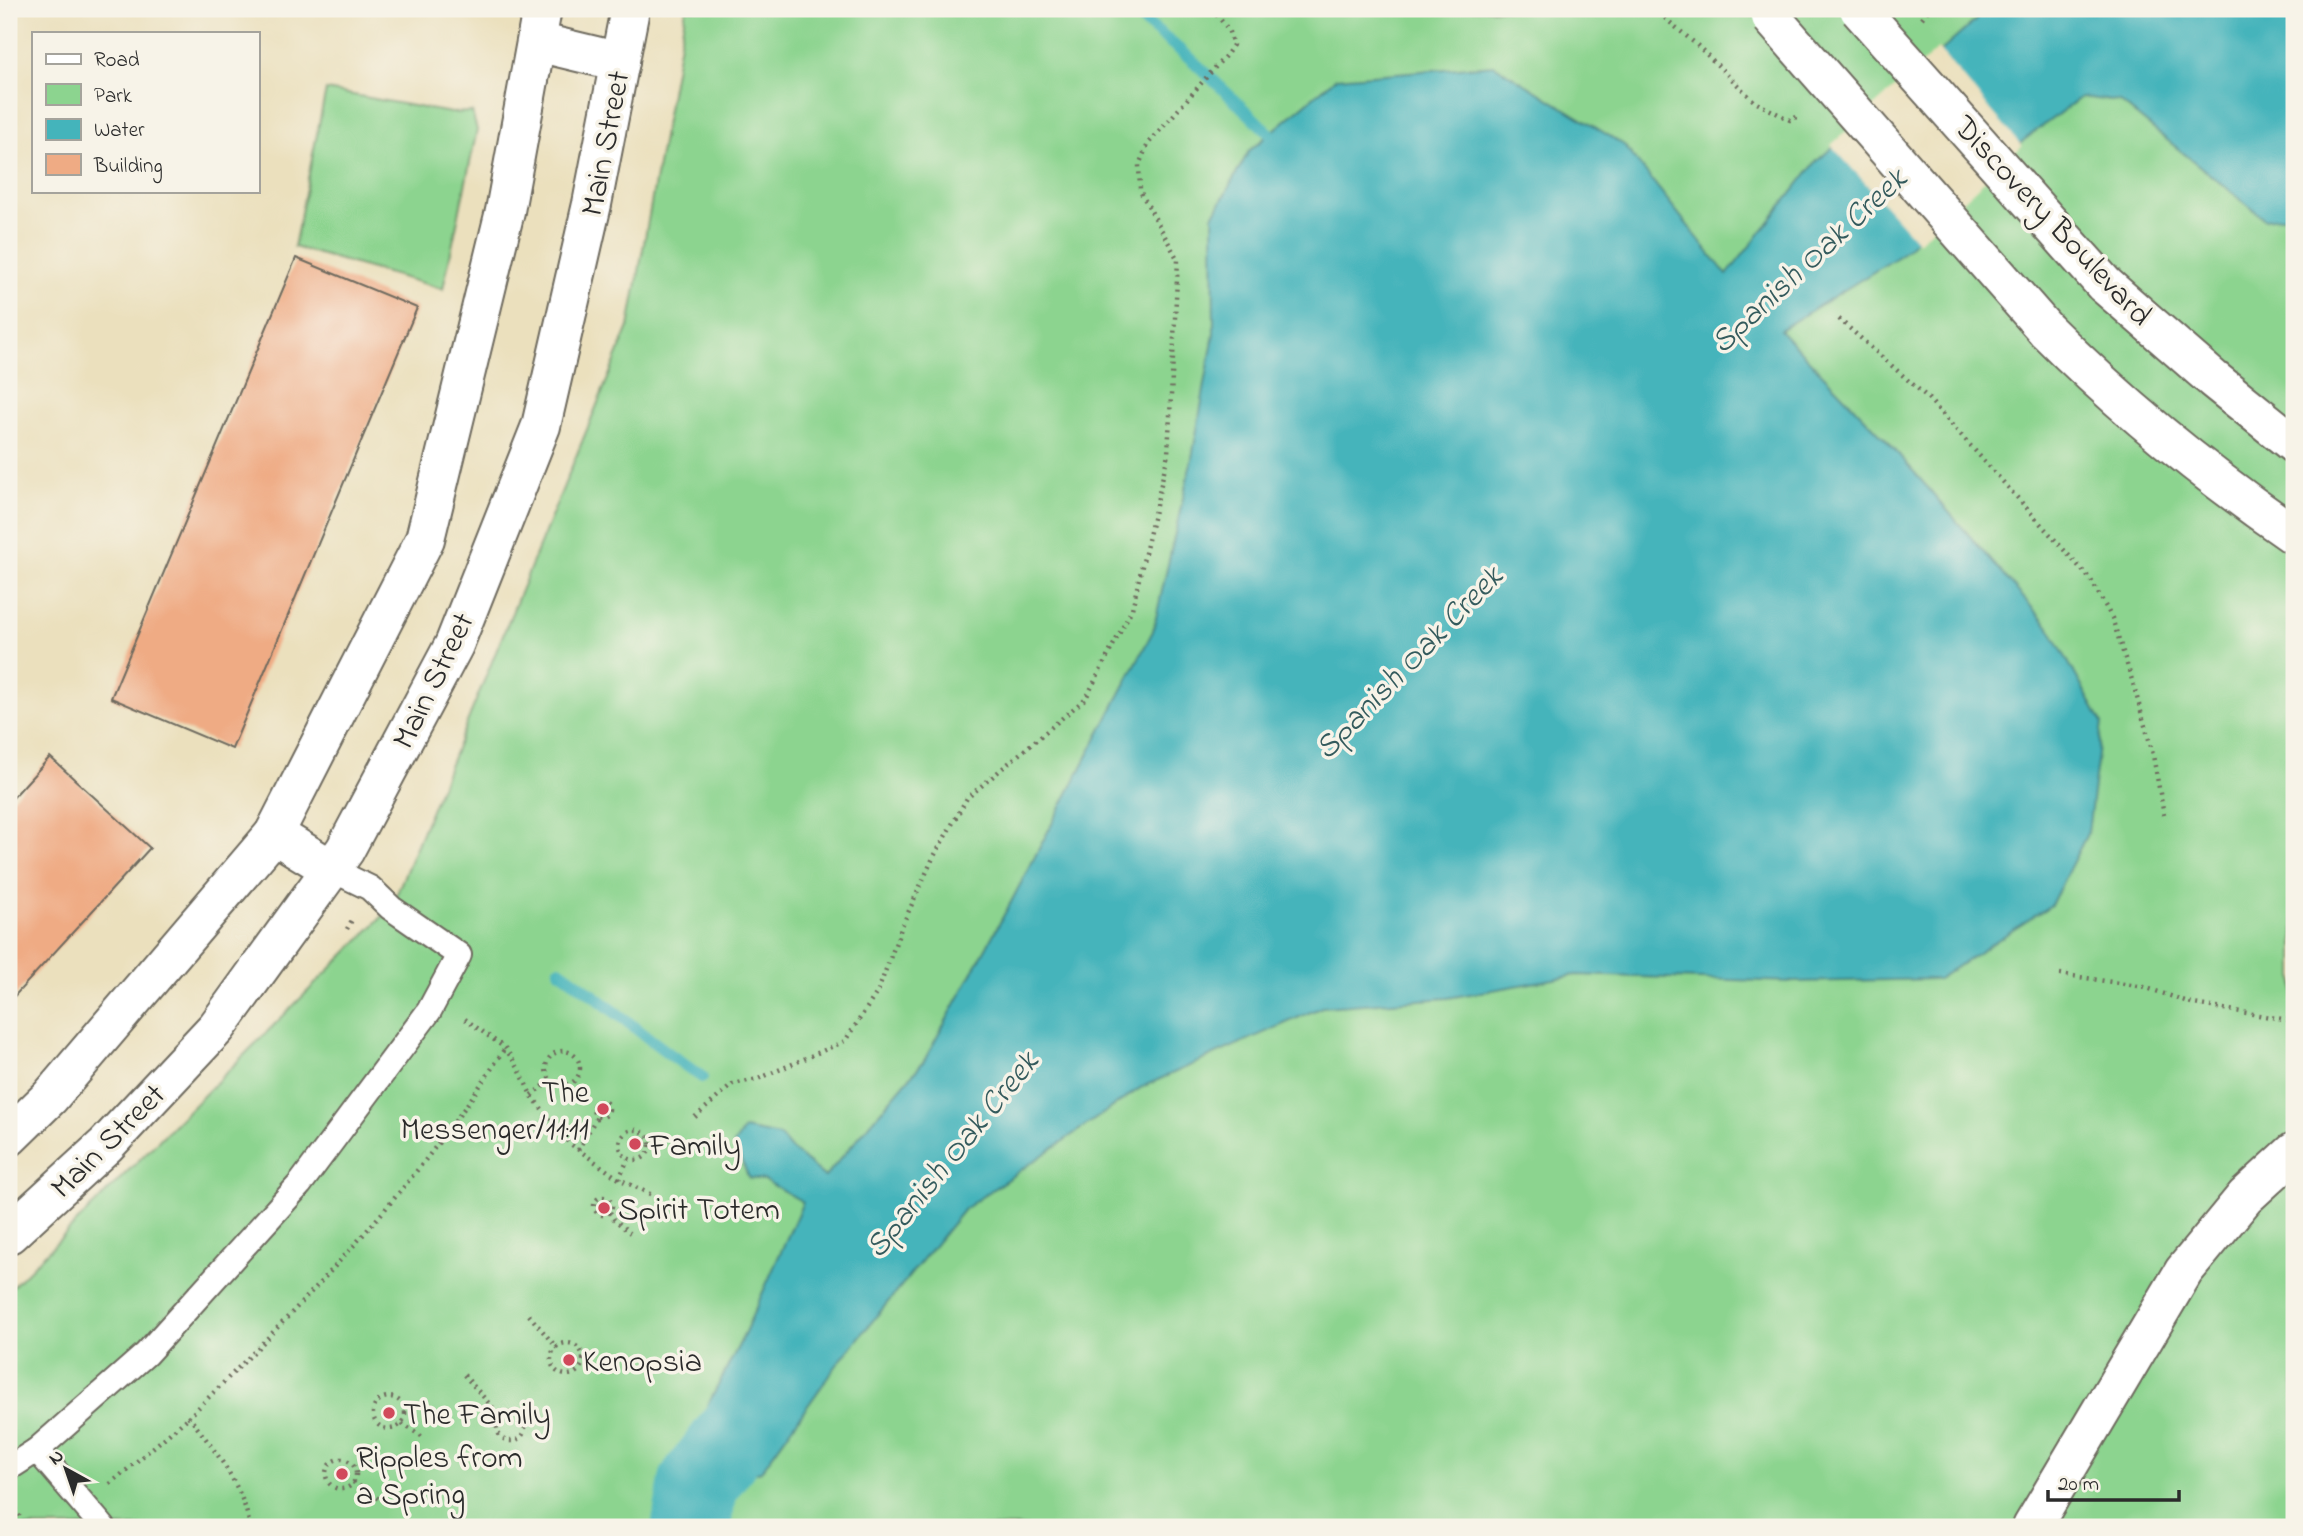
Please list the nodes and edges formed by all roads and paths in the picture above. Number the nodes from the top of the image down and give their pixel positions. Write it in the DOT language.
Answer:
graph roads {
  1 [pos="630,9"];
  2 [pos="1212,9"];
  3 [pos="1859,9"];
  4 [pos="1768,13"];
  5 [pos="540,25"];
  6 [pos="620,62"];
  7 [pos="1839,319"];
  8 [pos="2294,444"];
  9 [pos="2294,535"];
  10 [pos="2164,815"];
  11 [pos="274,834"];
  12 [pos="331,869"];
  13 [pos="352,920"];
  14 [pos="347,929"];
  15 [pos="2060,974"];
  16 [pos="436,998"];
  17 [pos="2294,1021"];
  18 [pos="505,1048"];
  19 [pos="552,1080"];
  20 [pos="531,1095"];
  21 [pos="598,1115"];
  22 [pos="695,1117"];
  23 [pos="9,1137"];
  24 [pos="579,1150"];
  25 [pos="2294,1153"];
  26 [pos="628,1159"];
  27 [pos="619,1179"];
  28 [pos="652,1195"];
  29 [pos="610,1212"];
  30 [pos="630,1233"];
  31 [pos="9,1234"];
  32 [pos="529,1315"];
  33 [pos="557,1348"];
  34 [pos="464,1375"];
  35 [pos="189,1417"];
  36 [pos="501,1417"];
  37 [pos="402,1424"];
  38 [pos="423,1437"];
  39 [pos="37,1450"];
  40 [pos="9,1468"];
  41 [pos="353,1482"];
  42 [pos="9,1494"];
  43 [pos="382,1501"];
  44 [pos="84,1505"];
  45 [pos="24,1527"];
  46 [pos="103,1527"];
  47 [pos="250,1527"];
  48 [pos="2032,1527"];
  1 -- 6 [label="street, Main Street"];
  2 -- 22 [label="path"];
  3 -- 8 [label="street, Discovery Boulevard, bridge"];
  4 -- 9 [label="street, bridge"];
  5 -- 6 [label="street"];
  5 -- 11 [label="street"];
  6 -- 12 [label="street, Main Street"];
  7 -- 10 [label="path"];
  11 -- 12 [label="street"];
  11 -- 23 [label="street"];
  12 -- 16 [label="lane"];
  12 -- 31 [label="street, Main Street"];
  13 -- 14 [label="path"];
  15 -- 17 [label="path"];
  16 -- 18 [label="path"];
  16 -- 39 [label="lane"];
  18 -- 20 [label="path"];
  18 -- 35 [label="path"];
  19 -- 19 [label="path"];
  19 -- 20 [label="path"];
  20 -- 24 [label="path"];
  21 -- 24 [label="path"];
  24 -- 27 [label="path"];
  25 -- 48 [label="street"];
  26 -- 26 [label="path"];
  26 -- 27 [label="path"];
  27 -- 28 [label="path"];
  29 -- 29 [label="path"];
  29 -- 30 [label="path"];
  32 -- 33 [label="path"];
  33 -- 33 [label="path"];
  34 -- 36 [label="path"];
  35 -- 44 [label="path"];
  35 -- 47 [label="path"];
  36 -- 36 [label="path"];
  37 -- 37 [label="path"];
  37 -- 38 [label="path"];
  39 -- 40 [label="lane"];
  39 -- 44 [label="lane"];
  41 -- 41 [label="path"];
  41 -- 43 [label="path"];
  42 -- 45 [label="path"];
  44 -- 46 [label="lane"];
}
